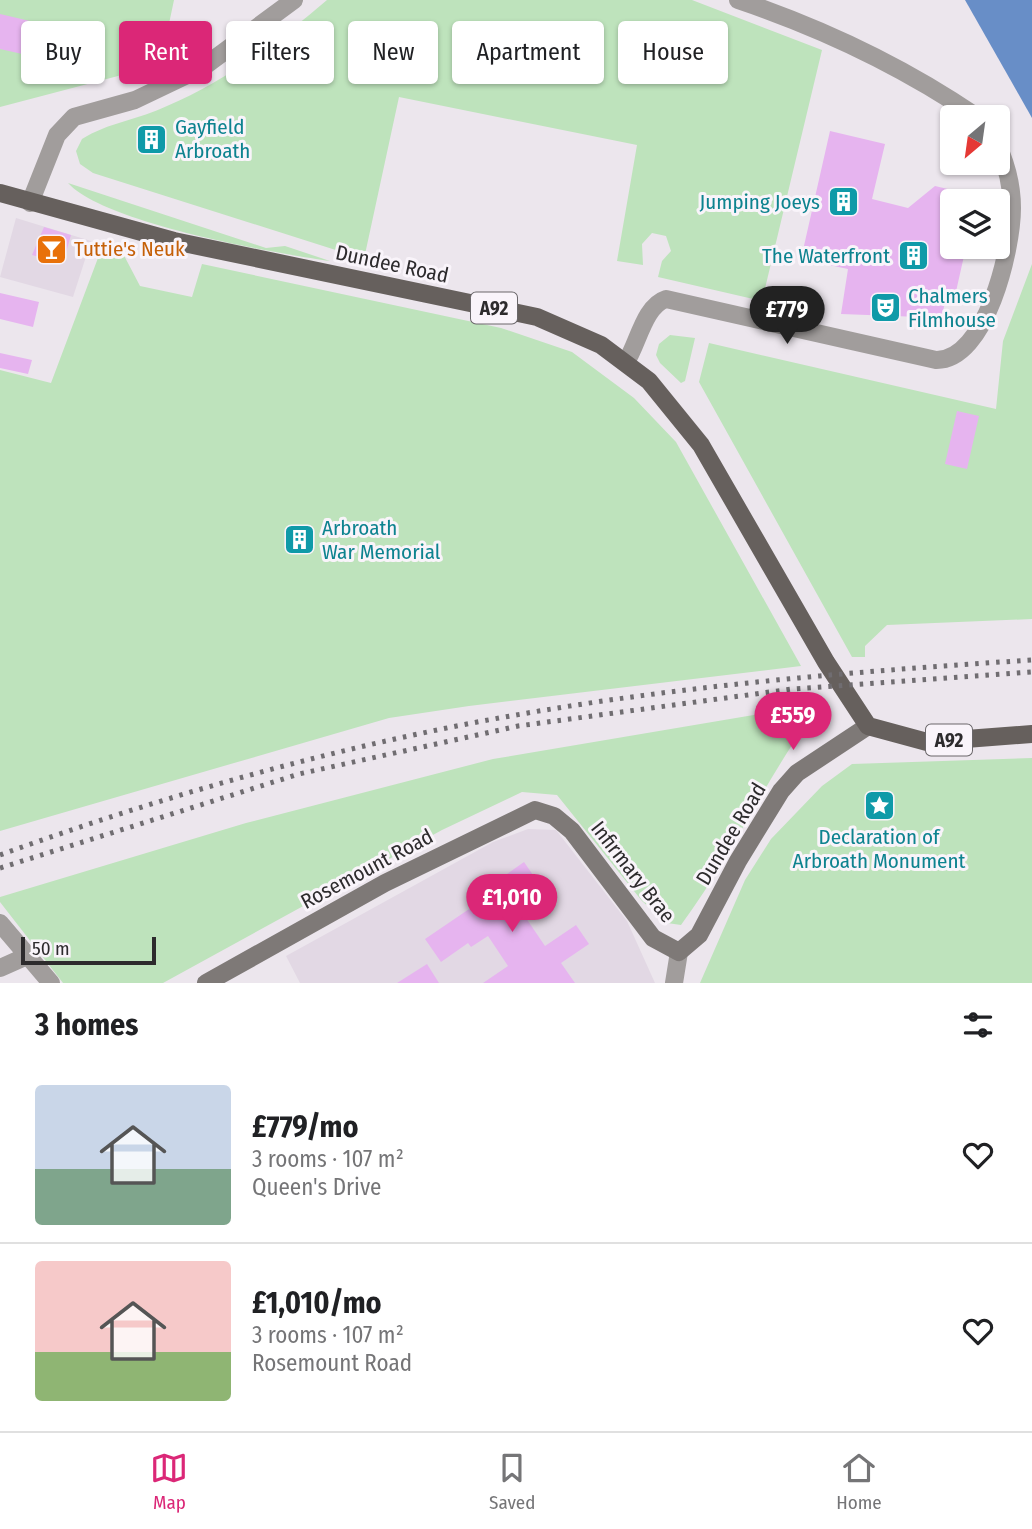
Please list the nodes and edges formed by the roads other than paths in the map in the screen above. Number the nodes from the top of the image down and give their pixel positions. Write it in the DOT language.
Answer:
graph roads {
  1 [pos="293,0"];
  2 [pos="738,0"];
  3 [pos="956,105"];
  4 [pos="1007,175"];
  5 [pos="0,193"];
  6 [pos="30,203"];
  7 [pos="626,362"];
  8 [pos="868,726"];
  9 [pos="1032,734"];
  10 [pos="554,816"];
  11 [pos="0,923"];
  12 [pos="679,952"];
  13 [pos="27,956"];
  14 [pos="0,968"];
  15 [pos="51,983"];
  16 [pos="206,983"];
  17 [pos="674,983"];
  1 -- 6 [label="street"];
  2 -- 3 [label="street"];
  4 -- 7 [label="street"];
  5 -- 6 [label="main road, Dundee Road / A92"];
  6 -- 7 [label="main road, Dundee Road / A92"];
  7 -- 8 [label="main road, Dundee Road / A92"];
  8 -- 9 [label="main road, A92"];
  8 -- 12 [label="main road, Dundee Road"];
  10 -- 12 [label="main road, Infirmary Brae"];
  10 -- 16 [label="main road, Rosemount Road"];
  11 -- 13 [label="street"];
  12 -- 17 [label="street"];
  13 -- 14 [label="street"];
  13 -- 15 [label="street"];
}
